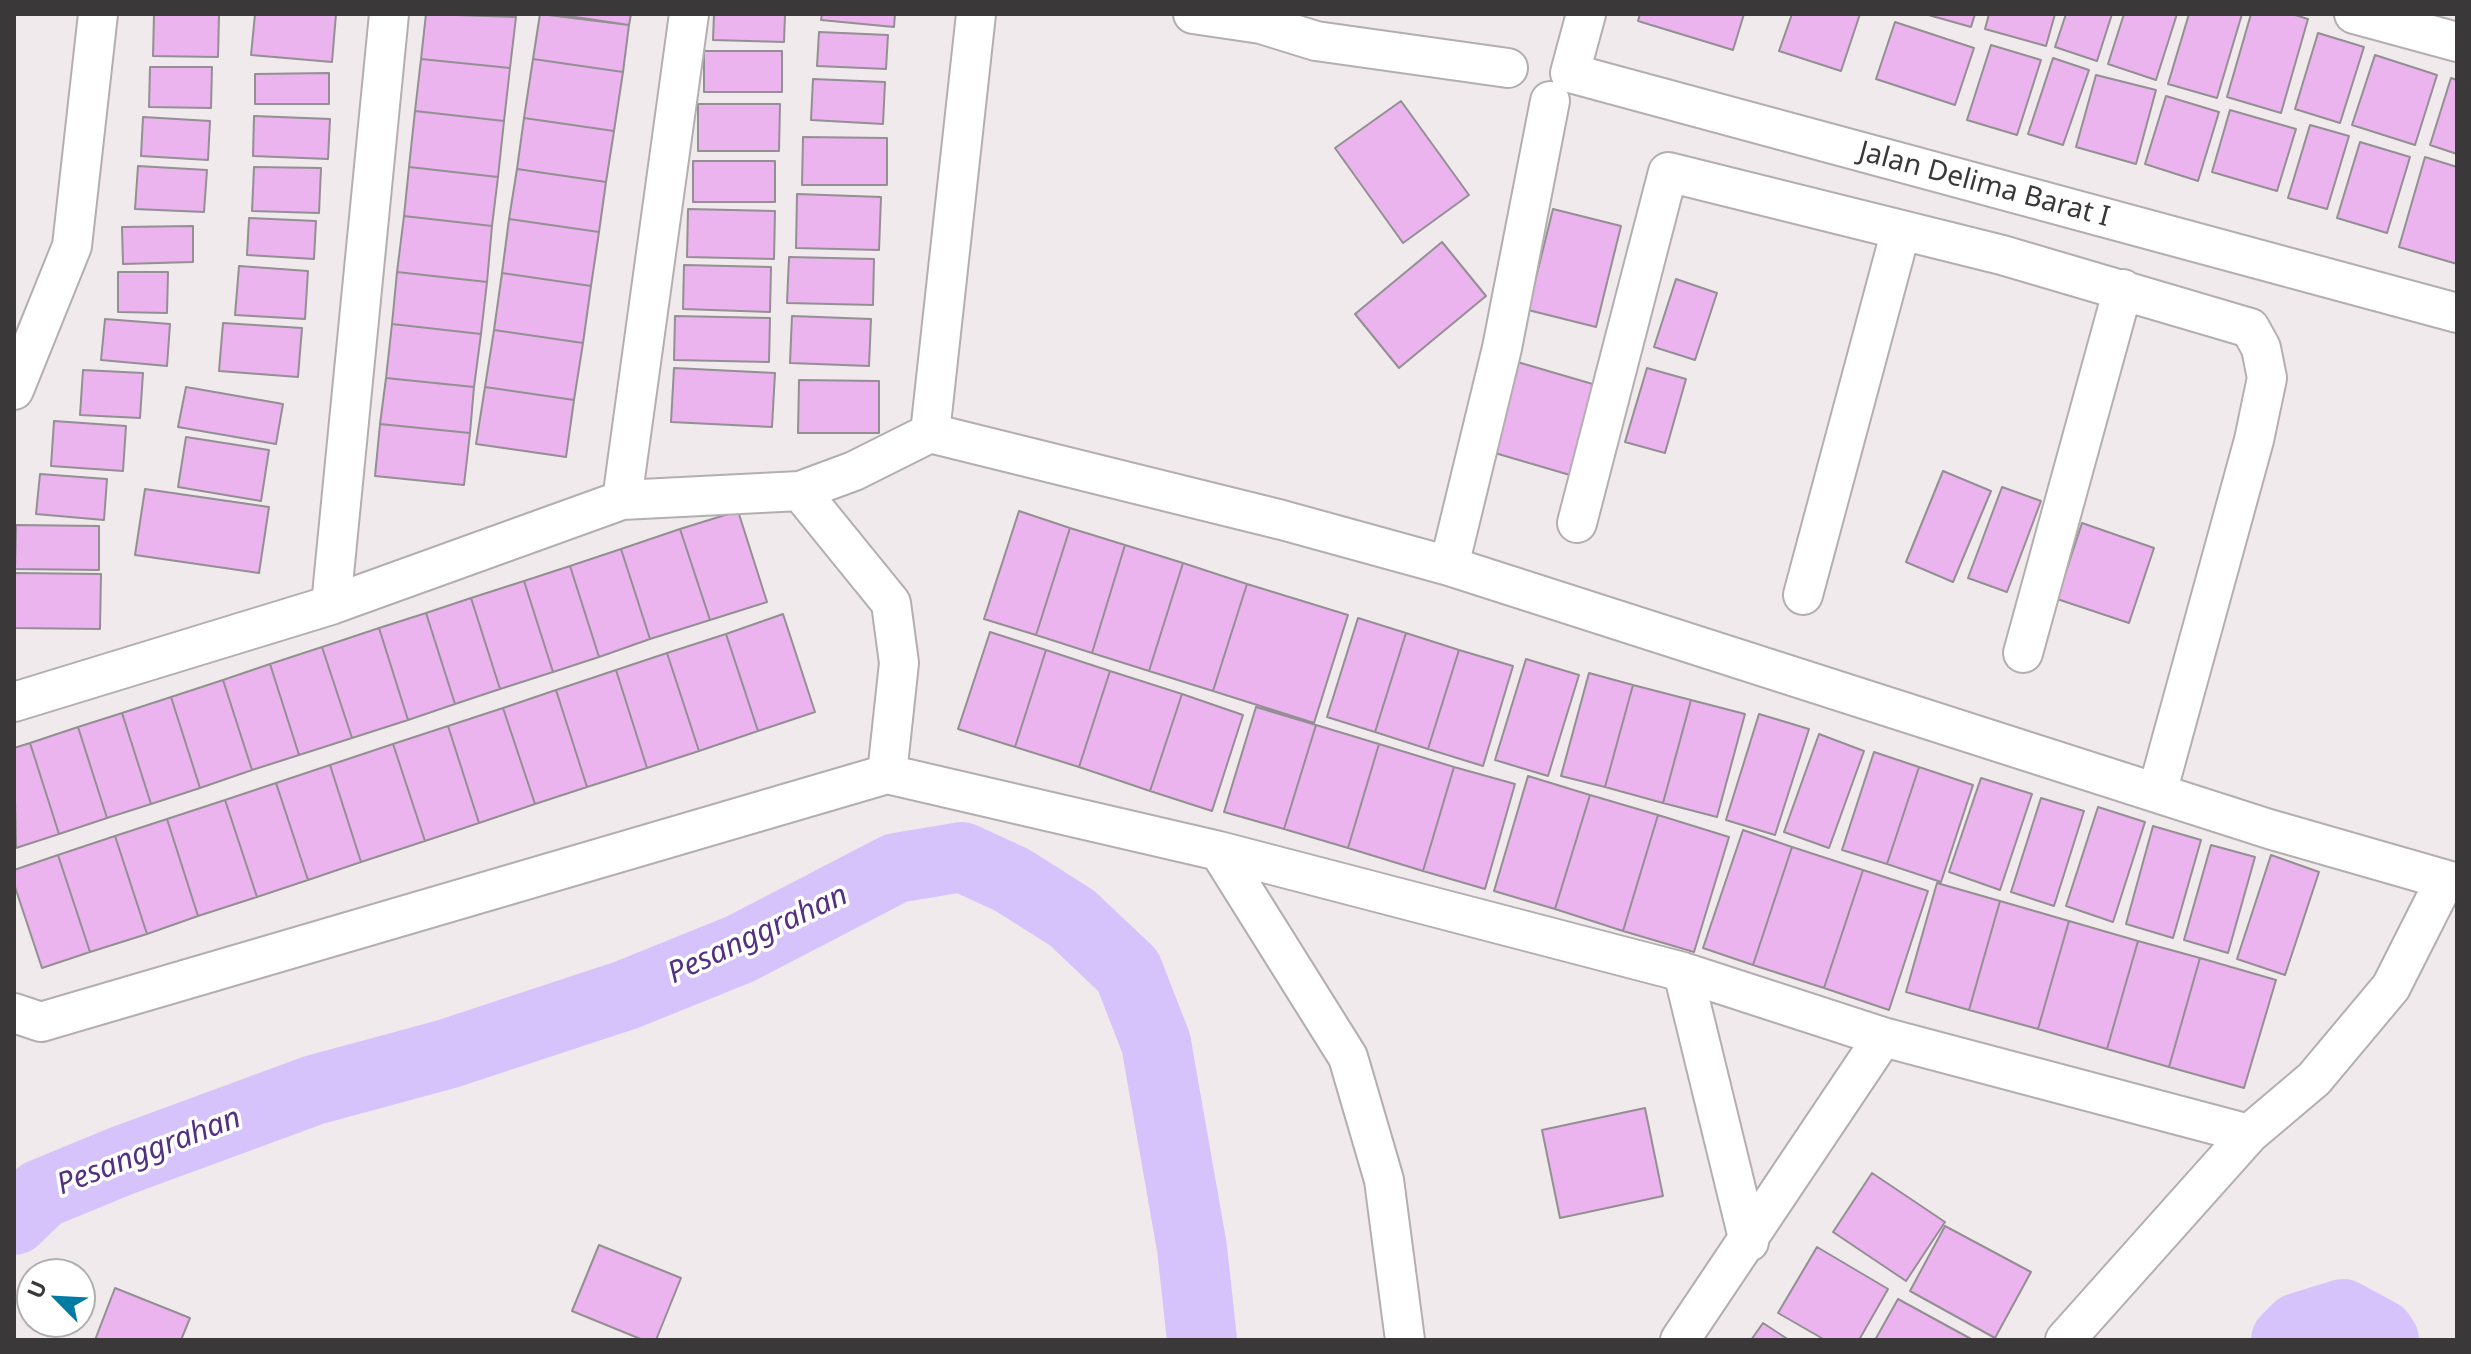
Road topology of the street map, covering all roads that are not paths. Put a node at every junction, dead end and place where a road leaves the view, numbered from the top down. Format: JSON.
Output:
{"nodes":[{"id":1,"x":98,"y":14,"type":"edge"},
{"id":2,"x":389,"y":14,"type":"edge"},
{"id":3,"x":689,"y":14,"type":"edge"},
{"id":4,"x":976,"y":14,"type":"edge"},
{"id":5,"x":1586,"y":14,"type":"edge"},
{"id":6,"x":2354,"y":14,"type":"edge"},
{"id":7,"x":1234,"y":17,"type":"edge"},
{"id":8,"x":2457,"y":42,"type":"edge"},
{"id":9,"x":1508,"y":68,"type":"dead end"},
{"id":10,"x":1550,"y":101,"type":"dead end"},
{"id":11,"x":1901,"y":230,"type":"junction"},
{"id":12,"x":2123,"y":289,"type":"junction"},
{"id":13,"x":2457,"y":313,"type":"edge"},
{"id":14,"x":14,"y":390,"type":"edge"},
{"id":15,"x":930,"y":433,"type":"junction"},
{"id":16,"x":800,"y":491,"type":"junction"},
{"id":17,"x":622,"y":500,"type":"junction"},
{"id":18,"x":1577,"y":523,"type":"dead end"},
{"id":19,"x":1449,"y":566,"type":"junction"},
{"id":20,"x":1803,"y":595,"type":"dead end"},
{"id":21,"x":331,"y":605,"type":"junction"},
{"id":22,"x":2023,"y":653,"type":"dead end"},
{"id":23,"x":14,"y":702,"type":"edge"},
{"id":24,"x":887,"y":774,"type":"junction"},
{"id":25,"x":2157,"y":793,"type":"junction"},
{"id":26,"x":1219,"y":851,"type":"junction"},
{"id":27,"x":2451,"y":881,"type":"edge"},
{"id":28,"x":1683,"y":972,"type":"junction"},
{"id":29,"x":14,"y":1013,"type":"edge"},
{"id":30,"x":1883,"y":1037,"type":"junction"},
{"id":31,"x":2249,"y":1134,"type":"junction"},
{"id":32,"x":1749,"y":1242,"type":"junction"},
{"id":33,"x":1405,"y":1340,"type":"edge"},
{"id":34,"x":1680,"y":1340,"type":"edge"},
{"id":35,"x":2065,"y":1340,"type":"edge"}],
"edges":[{"from":1,"to":14,"type":"street"},
{"from":2,"to":21,"type":"street"},
{"from":3,"to":17,"type":"street"},
{"from":4,"to":15,"type":"street"},
{"from":5,"to":13,"type":"street","name":"Jalan Delima Barat I"},
{"from":6,"to":8,"type":"street"},
{"from":7,"to":9,"type":"street"},
{"from":10,"to":19,"type":"street"},
{"from":11,"to":12,"type":"street"},
{"from":11,"to":18,"type":"street"},
{"from":11,"to":20,"type":"street"},
{"from":12,"to":22,"type":"street"},
{"from":12,"to":25,"type":"street"},
{"from":15,"to":16,"type":"street"},
{"from":15,"to":19,"type":"street"},
{"from":16,"to":17,"type":"street"},
{"from":16,"to":24,"type":"street"},
{"from":17,"to":21,"type":"street"},
{"from":19,"to":25,"type":"street"},
{"from":21,"to":23,"type":"street"},
{"from":24,"to":26,"type":"street"},
{"from":24,"to":29,"type":"street"},
{"from":25,"to":27,"type":"street"},
{"from":26,"to":28,"type":"street"},
{"from":26,"to":33,"type":"street"},
{"from":27,"to":31,"type":"street"},
{"from":28,"to":30,"type":"street"},
{"from":28,"to":32,"type":"street"},
{"from":30,"to":31,"type":"street"},
{"from":30,"to":32,"type":"street"},
{"from":31,"to":35,"type":"street"},
{"from":32,"to":34,"type":"street"}]}
